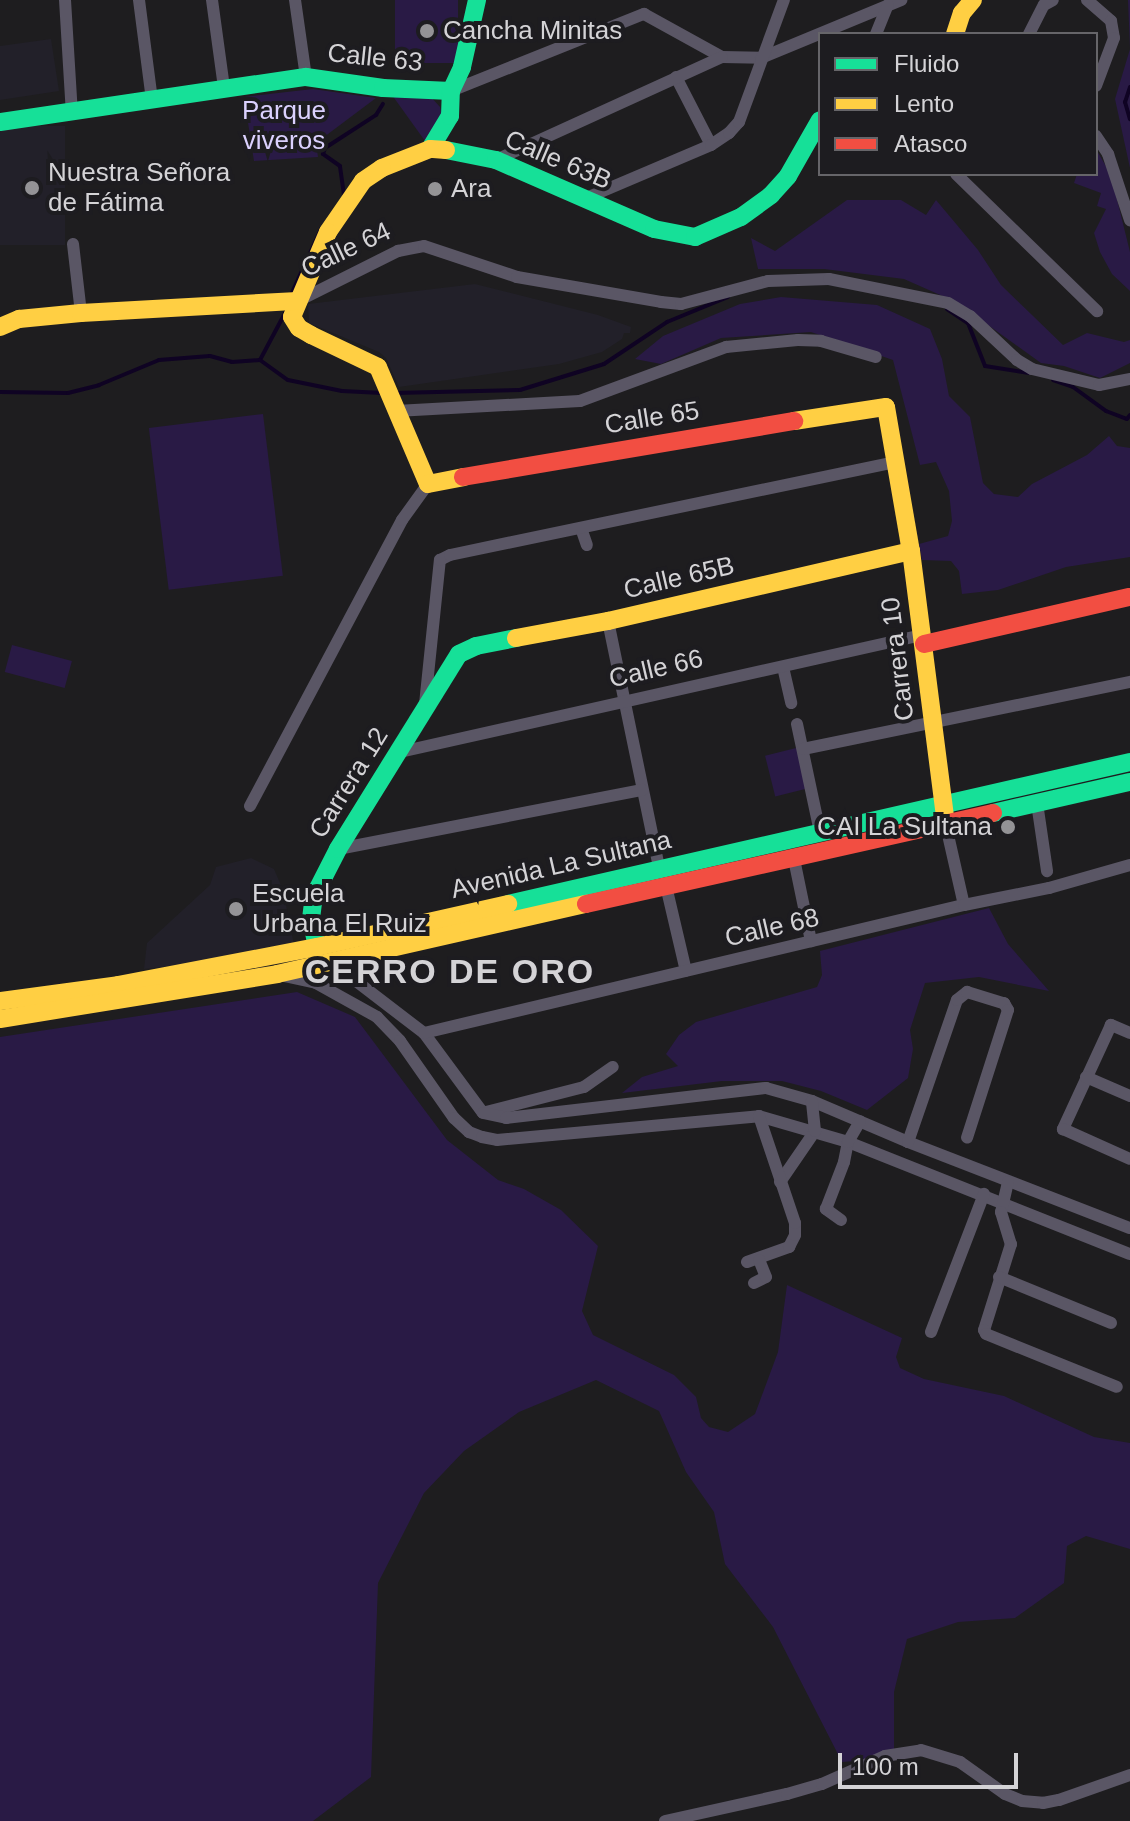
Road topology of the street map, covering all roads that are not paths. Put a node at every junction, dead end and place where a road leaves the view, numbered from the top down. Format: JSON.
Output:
{"nodes":[{"id":1,"x":65,"y":0,"type":"edge"},
{"id":2,"x":139,"y":0,"type":"edge"},
{"id":3,"x":212,"y":0,"type":"edge"},
{"id":4,"x":295,"y":0,"type":"edge"},
{"id":5,"x":477,"y":0,"type":"edge"},
{"id":6,"x":650,"y":0,"type":"edge"},
{"id":7,"x":784,"y":0,"type":"edge"},
{"id":8,"x":901,"y":0,"type":"edge"},
{"id":9,"x":973,"y":0,"type":"edge"},
{"id":10,"x":1053,"y":0,"type":"edge"},
{"id":11,"x":1088,"y":0,"type":"edge"},
{"id":12,"x":888,"y":5,"type":"junction"},
{"id":13,"x":644,"y":14,"type":"junction"},
{"id":14,"x":823,"y":32,"type":"edge"},
{"id":15,"x":877,"y":32,"type":"edge"},
{"id":16,"x":956,"y":32,"type":"edge"},
{"id":17,"x":1030,"y":32,"type":"edge"},
{"id":18,"x":818,"y":34,"type":"edge"},
{"id":19,"x":722,"y":57,"type":"junction"},
{"id":20,"x":761,"y":58,"type":"junction"},
{"id":21,"x":306,"y":77,"type":"junction"},
{"id":22,"x":676,"y":77,"type":"junction"},
{"id":23,"x":1098,"y":81,"type":"edge"},
{"id":24,"x":224,"y":88,"type":"junction"},
{"id":25,"x":451,"y":91,"type":"junction"},
{"id":26,"x":152,"y":100,"type":"junction"},
{"id":27,"x":72,"y":113,"type":"junction"},
{"id":28,"x":0,"y":122,"type":"edge"},
{"id":29,"x":818,"y":124,"type":"edge"},
{"id":30,"x":1098,"y":139,"type":"edge"},
{"id":31,"x":711,"y":145,"type":"junction"},
{"id":32,"x":430,"y":149,"type":"junction"},
{"id":33,"x":496,"y":160,"type":"junction"},
{"id":34,"x":958,"y":176,"type":"edge"},
{"id":35,"x":584,"y":199,"type":"junction"},
{"id":36,"x":1130,"y":220,"type":"edge"},
{"id":37,"x":73,"y":244,"type":"dead end"},
{"id":38,"x":298,"y":301,"type":"junction"},
{"id":39,"x":1097,"y":311,"type":"dead end"},
{"id":40,"x":81,"y":313,"type":"junction"},
{"id":41,"x":0,"y":320,"type":"edge"},
{"id":42,"x":0,"y":326,"type":"edge"},
{"id":43,"x":876,"y":357,"type":"dead end"},
{"id":44,"x":1130,"y":379,"type":"edge"},
{"id":45,"x":394,"y":406,"type":"junction"},
{"id":46,"x":886,"y":407,"type":"joint"},
{"id":47,"x":897,"y":462,"type":"junction"},
{"id":48,"x":428,"y":484,"type":"junction"},
{"id":49,"x":581,"y":528,"type":"junction"},
{"id":50,"x":587,"y":545,"type":"dead end"},
{"id":51,"x":911,"y":551,"type":"junction"},
{"id":52,"x":1130,"y":597,"type":"edge"},
{"id":53,"x":608,"y":621,"type":"junction"},
{"id":54,"x":923,"y":639,"type":"junction"},
{"id":55,"x":459,"y":654,"type":"joint"},
{"id":56,"x":783,"y":667,"type":"junction"},
{"id":57,"x":1130,"y":682,"type":"edge"},
{"id":58,"x":791,"y":703,"type":"dead end"},
{"id":59,"x":623,"y":704,"type":"junction"},
{"id":60,"x":424,"y":706,"type":"junction"},
{"id":61,"x":797,"y":724,"type":"dead end"},
{"id":62,"x":933,"y":724,"type":"junction"},
{"id":63,"x":803,"y":749,"type":"junction"},
{"id":64,"x":400,"y":752,"type":"junction"},
{"id":65,"x":1130,"y":762,"type":"edge"},
{"id":66,"x":1130,"y":782,"type":"edge"},
{"id":67,"x":642,"y":790,"type":"junction"},
{"id":68,"x":1037,"y":803,"type":"junction"},
{"id":69,"x":943,"y":804,"type":"junction"},
{"id":70,"x":250,"y":806,"type":"dead end"},
{"id":71,"x":946,"y":826,"type":"junction"},
{"id":72,"x":820,"y":832,"type":"junction"},
{"id":73,"x":338,"y":849,"type":"junction"},
{"id":74,"x":794,"y":859,"type":"junction"},
{"id":75,"x":1130,"y":865,"type":"edge"},
{"id":76,"x":659,"y":868,"type":"junction"},
{"id":77,"x":1047,"y":871,"type":"dead end"},
{"id":78,"x":666,"y":886,"type":"junction"},
{"id":79,"x":964,"y":905,"type":"junction"},
{"id":80,"x":811,"y":941,"type":"junction"},
{"id":81,"x":324,"y":954,"type":"junction"},
{"id":82,"x":238,"y":971,"type":"junction"},
{"id":83,"x":686,"y":971,"type":"junction"},
{"id":84,"x":277,"y":974,"type":"junction"},
{"id":85,"x":0,"y":1001,"type":"edge"},
{"id":86,"x":0,"y":1019,"type":"edge"},
{"id":87,"x":424,"y":1033,"type":"junction"},
{"id":88,"x":1130,"y":1033,"type":"edge"},
{"id":89,"x":613,"y":1067,"type":"dead end"},
{"id":90,"x":1086,"y":1077,"type":"junction"},
{"id":91,"x":1130,"y":1096,"type":"edge"},
{"id":92,"x":812,"y":1101,"type":"junction"},
{"id":93,"x":483,"y":1113,"type":"junction"},
{"id":94,"x":759,"y":1116,"type":"junction"},
{"id":95,"x":860,"y":1121,"type":"junction"},
{"id":96,"x":815,"y":1131,"type":"junction"},
{"id":97,"x":967,"y":1138,"type":"dead end"},
{"id":98,"x":848,"y":1142,"type":"junction"},
{"id":99,"x":908,"y":1142,"type":"junction"},
{"id":100,"x":1130,"y":1159,"type":"edge"},
{"id":101,"x":780,"y":1182,"type":"junction"},
{"id":102,"x":1008,"y":1182,"type":"junction"},
{"id":103,"x":984,"y":1194,"type":"junction"},
{"id":104,"x":1001,"y":1206,"type":"junction"},
{"id":105,"x":841,"y":1220,"type":"dead end"},
{"id":106,"x":1130,"y":1228,"type":"edge"},
{"id":107,"x":1130,"y":1253,"type":"edge"},
{"id":108,"x":999,"y":1277,"type":"junction"},
{"id":109,"x":754,"y":1283,"type":"dead end"},
{"id":110,"x":1111,"y":1323,"type":"dead end"},
{"id":111,"x":931,"y":1332,"type":"dead end"},
{"id":112,"x":1117,"y":1387,"type":"dead end"},
{"id":113,"x":1130,"y":1775,"type":"edge"},
{"id":114,"x":665,"y":1821,"type":"edge"}],
"edges":[{"from":1,"to":27,"type":"street"},
{"from":2,"to":26,"type":"street"},
{"from":3,"to":24,"type":"street"},
{"from":4,"to":21,"type":"street"},
{"from":5,"to":25,"type":"street"},
{"from":6,"to":13,"type":"street"},
{"from":7,"to":20,"type":"street"},
{"from":8,"to":12,"type":"street"},
{"from":9,"to":16,"type":"street"},
{"from":10,"to":17,"type":"street"},
{"from":11,"to":23,"type":"street"},
{"from":12,"to":14,"type":"street"},
{"from":12,"to":15,"type":"street"},
{"from":13,"to":19,"type":"street"},
{"from":13,"to":25,"type":"street","name":"Calle 63"},
{"from":18,"to":20,"type":"street"},
{"from":19,"to":20,"type":"street"},
{"from":19,"to":22,"type":"street"},
{"from":20,"to":31,"type":"street"},
{"from":21,"to":24,"type":"street","name":"Calle 63"},
{"from":21,"to":25,"type":"street","name":"Calle 63"},
{"from":22,"to":31,"type":"street"},
{"from":22,"to":33,"type":"street"},
{"from":24,"to":26,"type":"street","name":"Calle 63"},
{"from":25,"to":32,"type":"street"},
{"from":26,"to":27,"type":"street","name":"Calle 63"},
{"from":27,"to":28,"type":"street","name":"Calle 63"},
{"from":29,"to":35,"type":"street","name":"Calle 63B"},
{"from":30,"to":36,"type":"street"},
{"from":31,"to":35,"type":"street"},
{"from":32,"to":33,"type":"street","name":"Calle 63B"},
{"from":32,"to":38,"type":"street","name":"Calle 63B"},
{"from":33,"to":35,"type":"street","name":"Calle 63B"},
{"from":34,"to":39,"type":"street"},
{"from":37,"to":40,"type":"street"},
{"from":38,"to":40,"type":"street","name":"Calle 64"},
{"from":38,"to":44,"type":"street","name":"Calle 64"},
{"from":38,"to":45,"type":"street"},
{"from":40,"to":42,"type":"street","name":"Calle 64"},
{"from":41,"to":42,"type":"street"},
{"from":43,"to":45,"type":"street"},
{"from":45,"to":48,"type":"street"},
{"from":46,"to":47,"type":"street","name":"Carrera 10"},
{"from":46,"to":48,"type":"street","name":"Calle 65"},
{"from":47,"to":49,"type":"street"},
{"from":47,"to":51,"type":"street","name":"Carrera 10"},
{"from":48,"to":70,"type":"street"},
{"from":49,"to":50,"type":"street"},
{"from":49,"to":60,"type":"street"},
{"from":51,"to":53,"type":"street","name":"Calle 65B"},
{"from":51,"to":54,"type":"street","name":"Carrera 10"},
{"from":52,"to":54,"type":"street","name":"Calle 66"},
{"from":53,"to":55,"type":"street","name":"Calle 65B"},
{"from":53,"to":59,"type":"street"},
{"from":54,"to":56,"type":"street","name":"Calle 66"},
{"from":54,"to":62,"type":"street","name":"Carrera 10"},
{"from":55,"to":60,"type":"street","name":"Carrera 12"},
{"from":56,"to":58,"type":"street"},
{"from":56,"to":59,"type":"street","name":"Calle 66"},
{"from":57,"to":62,"type":"street"},
{"from":59,"to":64,"type":"street","name":"Calle 66"},
{"from":59,"to":67,"type":"street"},
{"from":60,"to":64,"type":"street","name":"Carrera 12"},
{"from":61,"to":63,"type":"street"},
{"from":62,"to":63,"type":"street"},
{"from":62,"to":69,"type":"street","name":"Carrera 10"},
{"from":63,"to":72,"type":"street"},
{"from":64,"to":73,"type":"street","name":"Carrera 12"},
{"from":65,"to":69,"type":"street","name":"Avenida La Sultana"},
{"from":66,"to":68,"type":"street","name":"Avenida La Sultana"},
{"from":67,"to":73,"type":"street"},
{"from":67,"to":76,"type":"street"},
{"from":68,"to":71,"type":"street","name":"Avenida La Sultana"},
{"from":68,"to":77,"type":"street"},
{"from":69,"to":71,"type":"street","name":"Carrera 10"},
{"from":69,"to":72,"type":"street","name":"Avenida La Sultana"},
{"from":71,"to":74,"type":"street","name":"Avenida La Sultana"},
{"from":71,"to":79,"type":"street","name":"Carrera 10"},
{"from":72,"to":76,"type":"street","name":"Avenida La Sultana"},
{"from":73,"to":81,"type":"street","name":"Carrera 12"},
{"from":74,"to":78,"type":"street","name":"Avenida La Sultana"},
{"from":74,"to":80,"type":"street"},
{"from":75,"to":79,"type":"street","name":"Calle 68"},
{"from":76,"to":81,"type":"street","name":"Avenida La Sultana"},
{"from":78,"to":81,"type":"street","name":"Avenida La Sultana"},
{"from":78,"to":83,"type":"street"},
{"from":79,"to":80,"type":"street","name":"Calle 68"},
{"from":80,"to":83,"type":"street","name":"Calle 68"},
{"from":81,"to":82,"type":"street","name":"Avenida La Sultana"},
{"from":81,"to":84,"type":"street","name":"Avenida La Sultana"},
{"from":81,"to":87,"type":"street"},
{"from":82,"to":84,"type":"street","name":"Avenida La Sultana"},
{"from":82,"to":85,"type":"street","name":"Avenida La Sultana"},
{"from":82,"to":86,"type":"street","name":"Avenida La Sultana"},
{"from":83,"to":87,"type":"street","name":"Calle 68"},
{"from":84,"to":94,"type":"street"},
{"from":87,"to":93,"type":"street"},
{"from":88,"to":90,"type":"street"},
{"from":89,"to":93,"type":"street"},
{"from":90,"to":91,"type":"street"},
{"from":90,"to":100,"type":"street"},
{"from":92,"to":93,"type":"street"},
{"from":92,"to":95,"type":"street"},
{"from":92,"to":96,"type":"street"},
{"from":94,"to":96,"type":"street"},
{"from":94,"to":101,"type":"street"},
{"from":95,"to":98,"type":"street"},
{"from":95,"to":99,"type":"street"},
{"from":96,"to":98,"type":"street"},
{"from":96,"to":101,"type":"street"},
{"from":97,"to":99,"type":"street"},
{"from":98,"to":103,"type":"street"},
{"from":98,"to":105,"type":"street"},
{"from":99,"to":102,"type":"street"},
{"from":101,"to":109,"type":"street"},
{"from":102,"to":104,"type":"street"},
{"from":102,"to":106,"type":"street"},
{"from":103,"to":104,"type":"street"},
{"from":103,"to":111,"type":"street"},
{"from":104,"to":107,"type":"street"},
{"from":104,"to":108,"type":"street"},
{"from":108,"to":110,"type":"street"},
{"from":108,"to":112,"type":"street"},
{"from":113,"to":114,"type":"street"}]}
